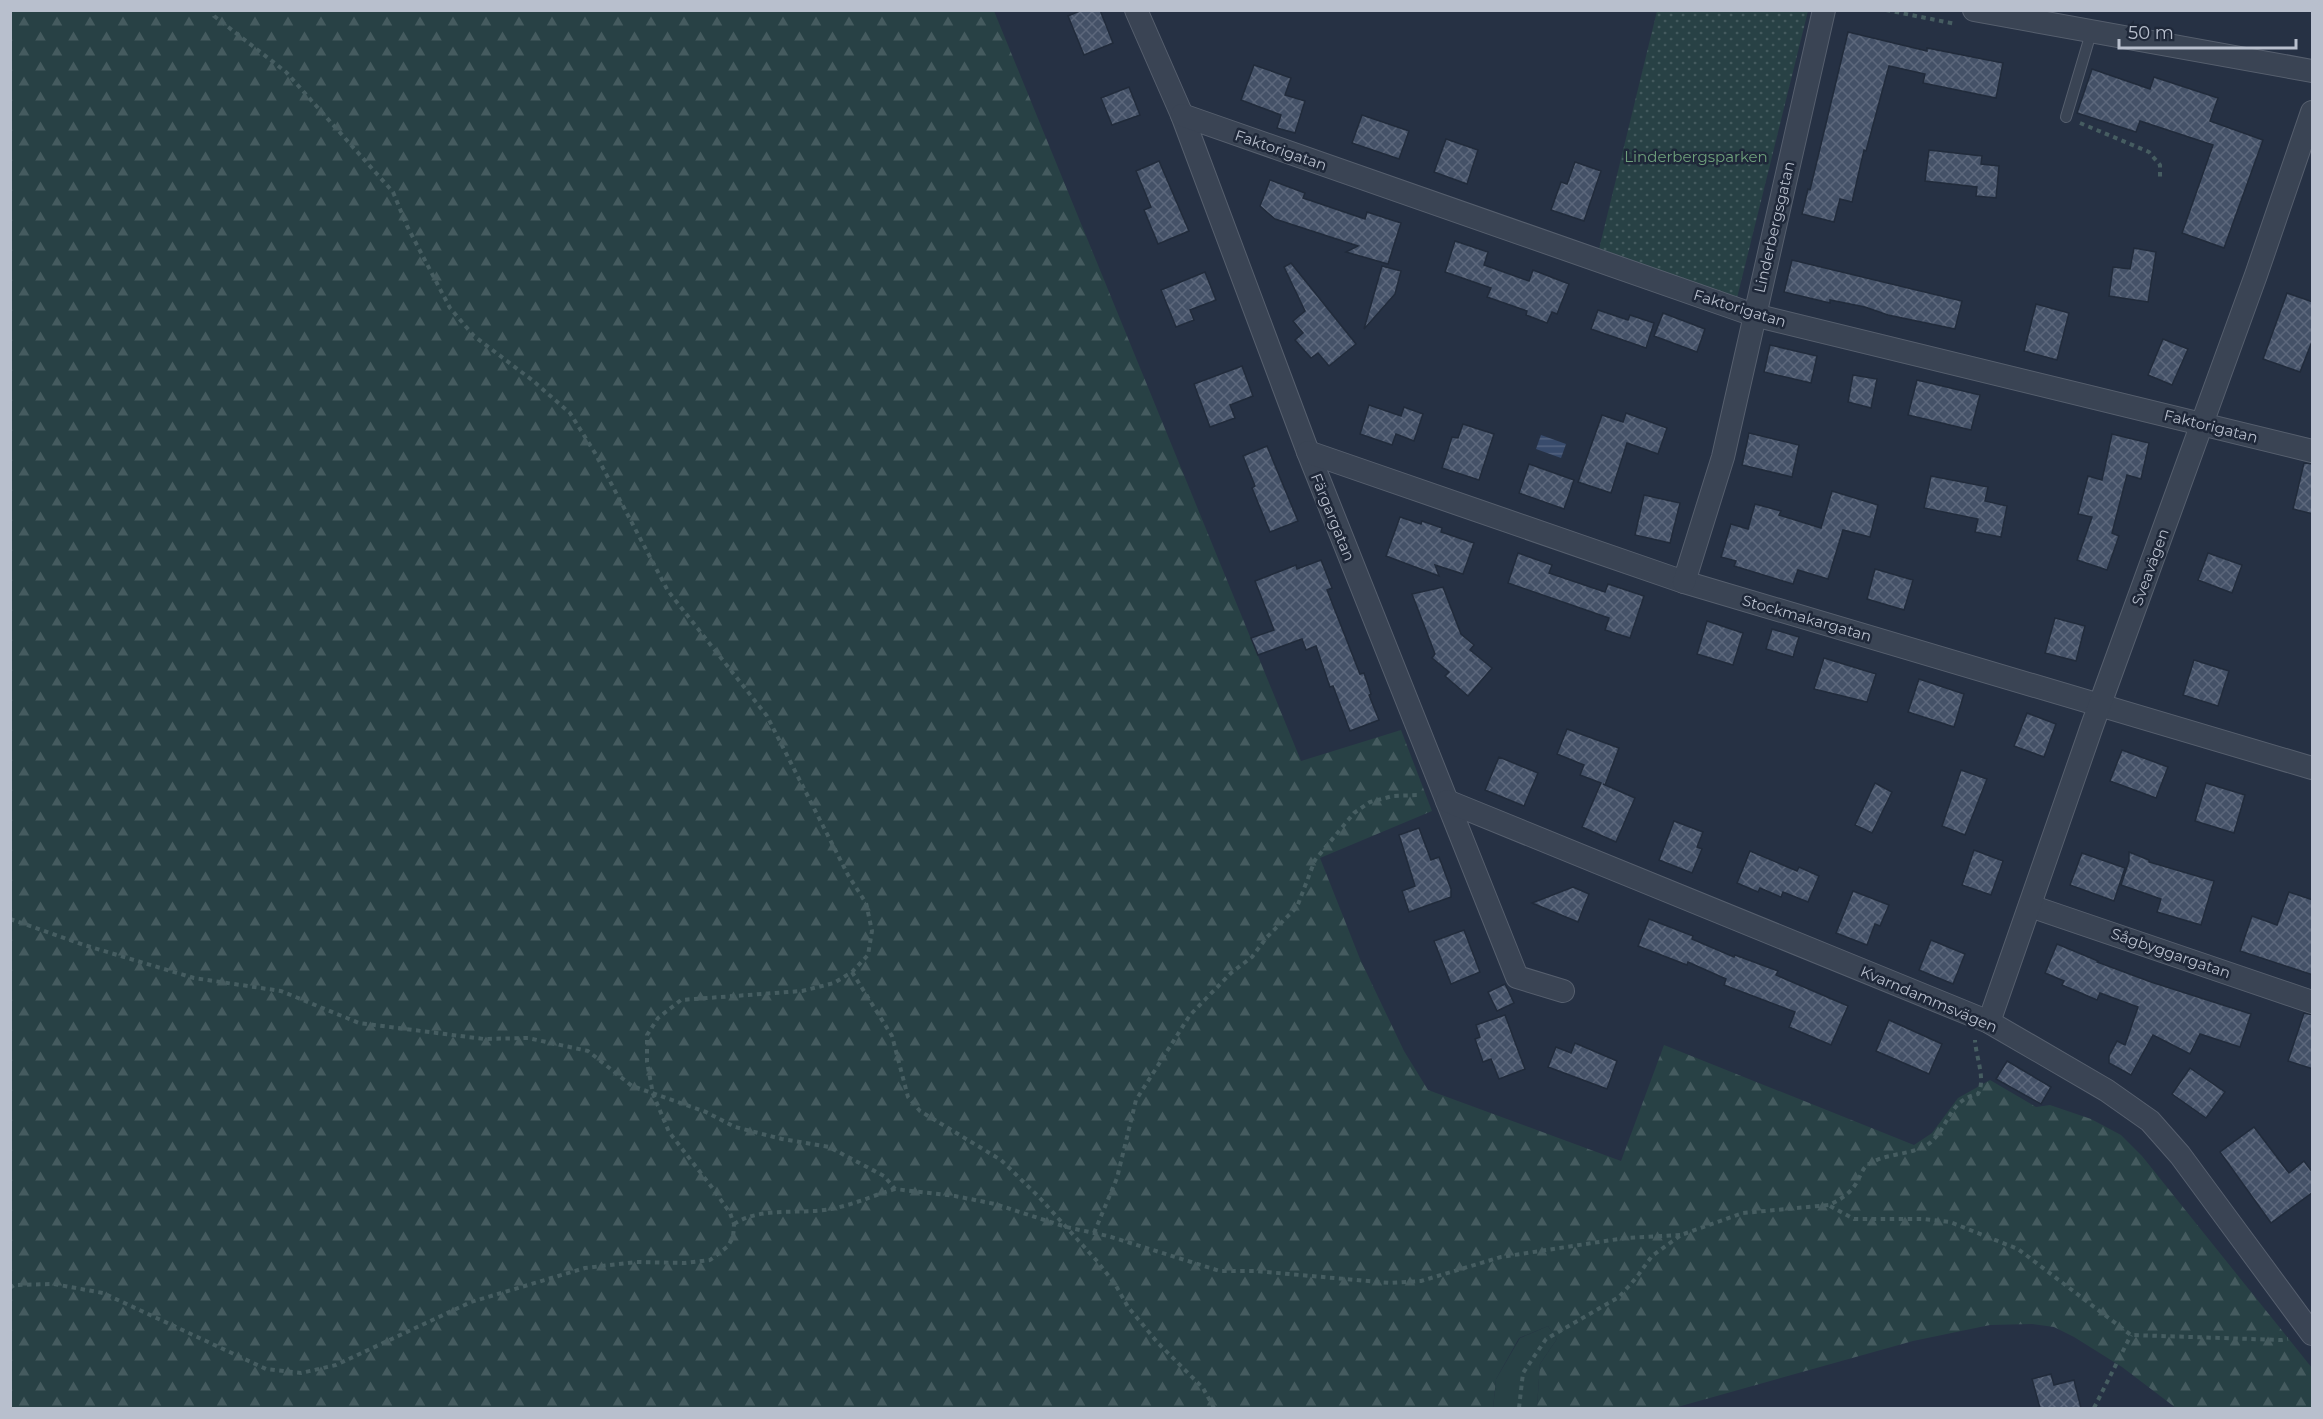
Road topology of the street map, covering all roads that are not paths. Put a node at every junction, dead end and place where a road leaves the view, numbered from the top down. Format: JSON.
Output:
{"nodes":[{"id":1,"x":1136,"y":10,"type":"edge"},
{"id":2,"x":1824,"y":10,"type":"edge"},
{"id":3,"x":1974,"y":10,"type":"edge"},
{"id":4,"x":2091,"y":33,"type":"junction"},
{"id":5,"x":2313,"y":71,"type":"edge"},
{"id":6,"x":2313,"y":112,"type":"edge"},
{"id":7,"x":1182,"y":115,"type":"junction"},
{"id":8,"x":2066,"y":117,"type":"road end"},
{"id":9,"x":1754,"y":315,"type":"junction"},
{"id":10,"x":2201,"y":423,"type":"junction"},
{"id":11,"x":2313,"y":451,"type":"edge"},
{"id":12,"x":1308,"y":452,"type":"junction"},
{"id":13,"x":1684,"y":582,"type":"junction"},
{"id":14,"x":2100,"y":704,"type":"junction"},
{"id":15,"x":2313,"y":768,"type":"edge"},
{"id":16,"x":1447,"y":801,"type":"junction"},
{"id":17,"x":2030,"y":906,"type":"junction"},
{"id":18,"x":1563,"y":991,"type":"dead end"},
{"id":19,"x":2313,"y":1002,"type":"edge"},
{"id":20,"x":1982,"y":1027,"type":"junction"},
{"id":21,"x":2312,"y":1333,"type":"edge"}],
"edges":[{"from":1,"to":7,"type":"street","name":"Färgargatan"},
{"from":2,"to":9,"type":"street","name":"Linderbergsgatan"},
{"from":3,"to":4,"type":"street"},
{"from":4,"to":5,"type":"street"},
{"from":4,"to":8,"type":"lane"},
{"from":6,"to":10,"type":"street","name":"Sveavägen"},
{"from":7,"to":9,"type":"street","name":"Faktorigatan"},
{"from":7,"to":12,"type":"street","name":"Färgargatan"},
{"from":9,"to":10,"type":"street","name":"Faktorigatan"},
{"from":9,"to":13,"type":"street","name":"Linderbergsgatan"},
{"from":10,"to":11,"type":"street","name":"Faktorigatan"},
{"from":10,"to":14,"type":"street","name":"Sveavägen"},
{"from":12,"to":13,"type":"street","name":"Stockmakargatan"},
{"from":12,"to":16,"type":"street","name":"Färgargatan"},
{"from":13,"to":14,"type":"street","name":"Stockmakargatan"},
{"from":14,"to":15,"type":"street","name":"Stockmakargatan"},
{"from":14,"to":17,"type":"street","name":"Sveavägen"},
{"from":16,"to":18,"type":"street","name":"Färgargatan"},
{"from":16,"to":20,"type":"street","name":"Kvarndammsvägen"},
{"from":17,"to":19,"type":"street","name":"Sågbyggargatan"},
{"from":17,"to":20,"type":"street","name":"Sveavägen"},
{"from":20,"to":21,"type":"street","name":"Kvarndammsvägen"}]}
